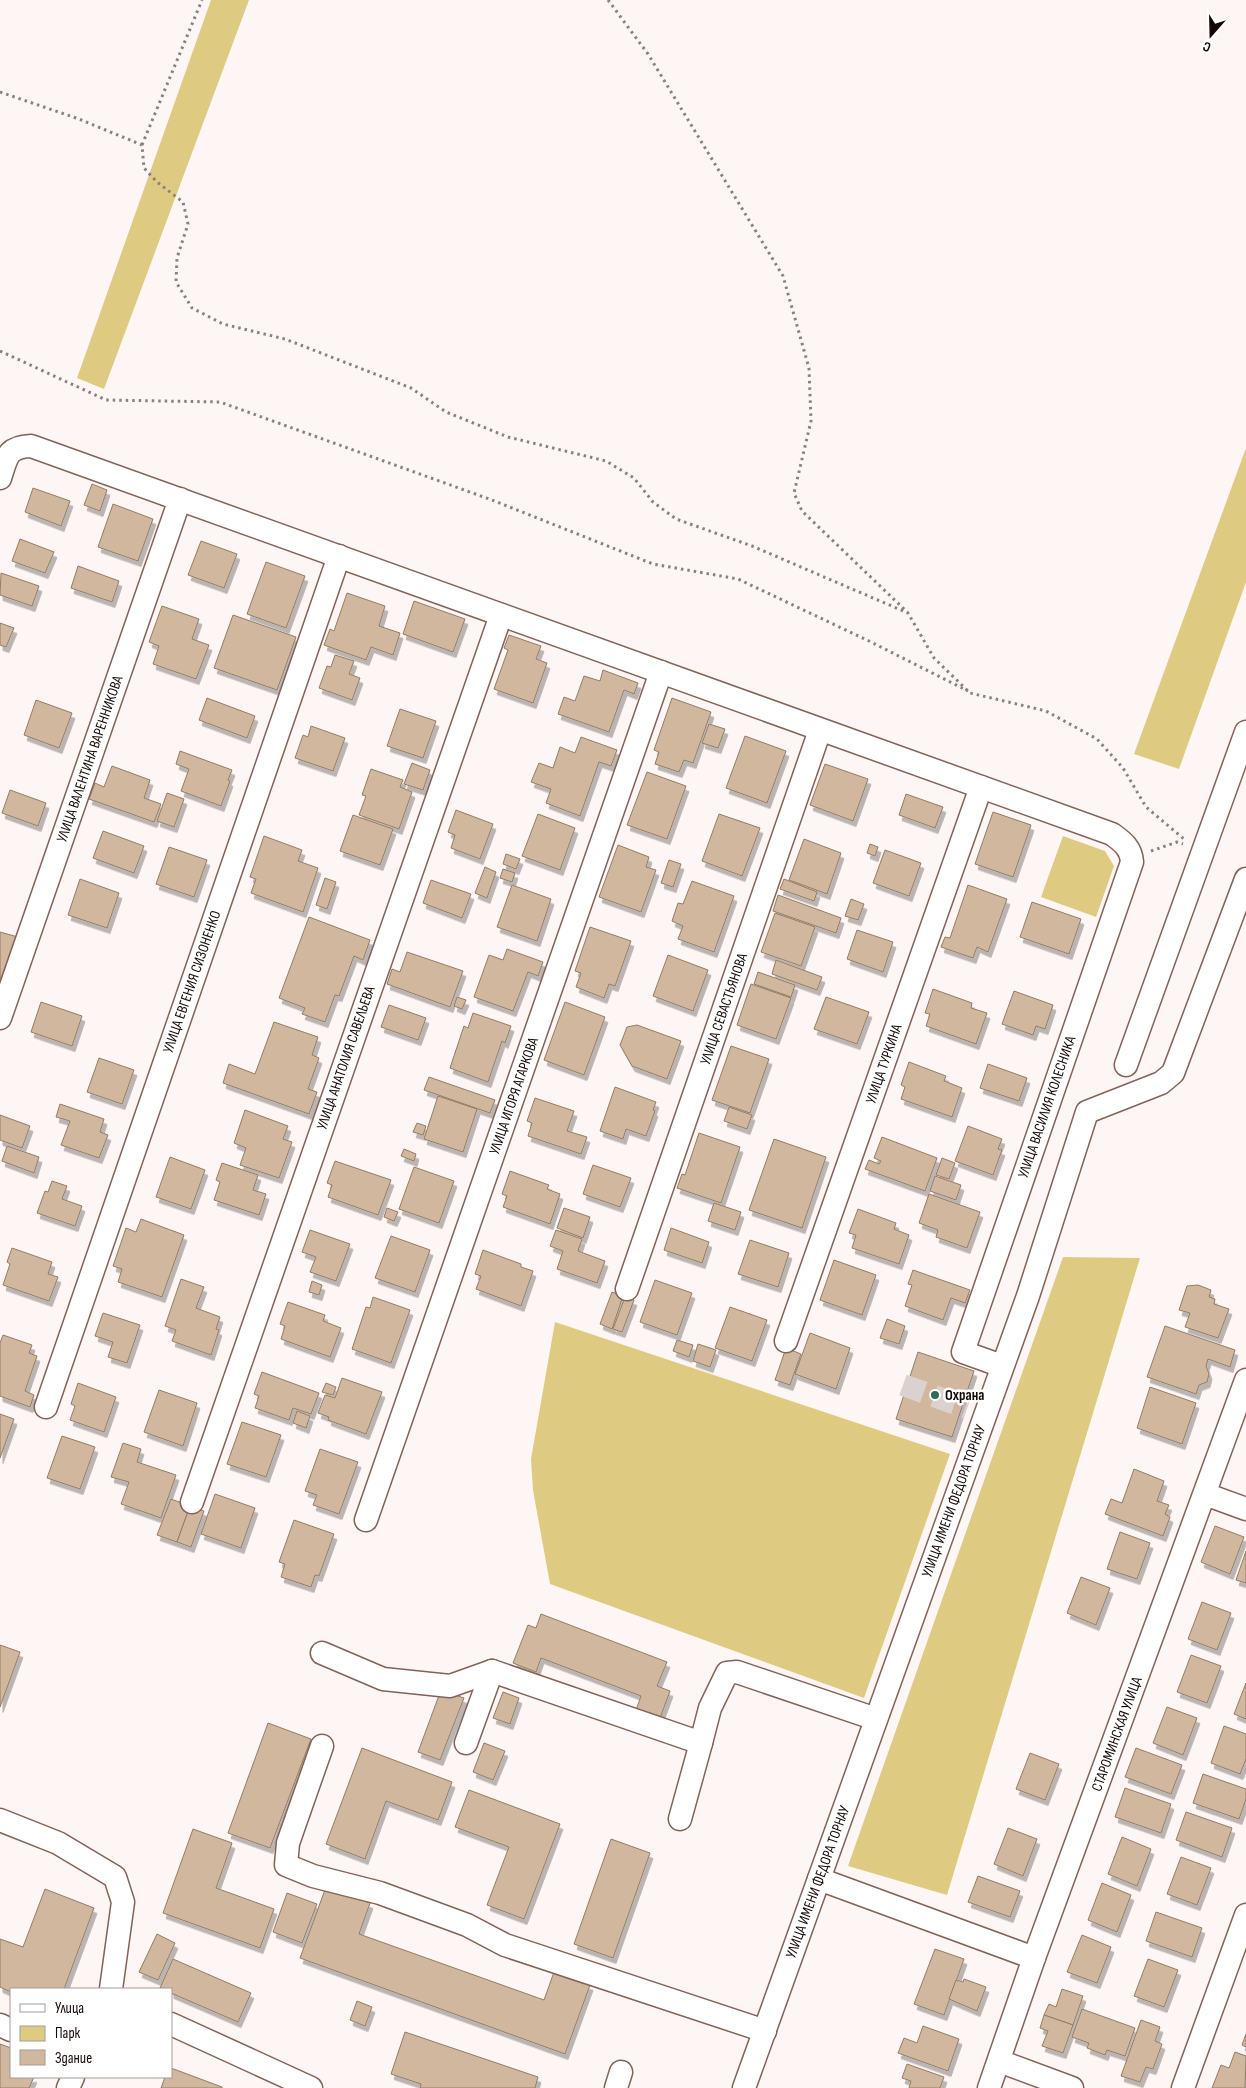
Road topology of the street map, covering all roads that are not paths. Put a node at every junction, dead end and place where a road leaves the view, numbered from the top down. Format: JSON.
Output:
{"nodes":[{"id":1,"x":0,"y":478,"type":"edge"},
{"id":2,"x":180,"y":499,"type":"junction"},
{"id":3,"x":339,"y":556,"type":"junction"},
{"id":4,"x":500,"y":615,"type":"junction"},
{"id":5,"x":661,"y":672,"type":"junction"},
{"id":6,"x":820,"y":730,"type":"junction"},
{"id":7,"x":1246,"y":732,"type":"edge"},
{"id":8,"x":1239,"y":771,"type":"edge"},
{"id":9,"x":981,"y":787,"type":"junction"},
{"id":10,"x":1246,"y":879,"type":"edge"},
{"id":11,"x":0,"y":1018,"type":"edge"},
{"id":12,"x":1126,"y":1065,"type":"dead end"},
{"id":13,"x":627,"y":1289,"type":"dead end"},
{"id":14,"x":786,"y":1341,"type":"dead end"},
{"id":15,"x":1002,"y":1366,"type":"junction"},
{"id":16,"x":1246,"y":1380,"type":"edge"},
{"id":17,"x":46,"y":1407,"type":"dead end"},
{"id":18,"x":1205,"y":1494,"type":"junction"},
{"id":19,"x":192,"y":1502,"type":"dead end"},
{"id":20,"x":1246,"y":1509,"type":"edge"},
{"id":21,"x":366,"y":1520,"type":"dead end"},
{"id":22,"x":322,"y":1652,"type":"dead end"},
{"id":23,"x":492,"y":1671,"type":"junction"},
{"id":24,"x":876,"y":1719,"type":"junction"},
{"id":25,"x":466,"y":1743,"type":"dead end"},
{"id":26,"x":701,"y":1743,"type":"junction"},
{"id":27,"x":322,"y":1746,"type":"dead end"},
{"id":28,"x":680,"y":1819,"type":"dead end"},
{"id":29,"x":0,"y":1820,"type":"edge"},
{"id":30,"x":819,"y":1879,"type":"junction"},
{"id":31,"x":1246,"y":1915,"type":"edge"},
{"id":32,"x":1034,"y":1958,"type":"junction"},
{"id":33,"x":111,"y":1988,"type":"edge"},
{"id":34,"x":172,"y":2024,"type":"edge"},
{"id":35,"x":765,"y":2031,"type":"junction"},
{"id":36,"x":999,"y":2062,"type":"junction"},
{"id":37,"x":311,"y":2088,"type":"edge"},
{"id":38,"x":744,"y":2088,"type":"edge"},
{"id":39,"x":989,"y":2088,"type":"edge"},
{"id":40,"x":1072,"y":2088,"type":"edge"},
{"id":41,"x":1183,"y":2088,"type":"edge"}],
"edges":[{"from":1,"to":2,"type":"street"},
{"from":2,"to":3,"type":"street"},
{"from":2,"to":11,"type":"street","name":"УЛИЦА ВАЛЕНТИНА ВАРЕННИКОВА"},
{"from":3,"to":4,"type":"street"},
{"from":3,"to":17,"type":"street","name":"УЛИЦА ЕВГЕНИЯ СИЗОНЕНКО"},
{"from":4,"to":5,"type":"street"},
{"from":4,"to":19,"type":"street","name":"УЛИЦА АНАТОЛИЯ САВЕЛЬЕВА"},
{"from":5,"to":6,"type":"street"},
{"from":5,"to":21,"type":"street","name":"УЛИЦА ИГОРЯ АГАРКОВА"},
{"from":6,"to":9,"type":"street"},
{"from":6,"to":13,"type":"street","name":"УЛИЦА СЕВАСТЬЯНОВА"},
{"from":7,"to":8,"type":"street"},
{"from":8,"to":12,"type":"street"},
{"from":9,"to":14,"type":"street","name":"УЛИЦА ТУРКИНА"},
{"from":9,"to":15,"type":"street","name":"УЛИЦА ВАСИЛИЯ КОЛЕСНИКА"},
{"from":10,"to":15,"type":"street","name":"УЛИЦА ИМЕНИ ФЕДОРА ТОРНАУ"},
{"from":15,"to":24,"type":"street","name":"УЛИЦА ИМЕНИ ФЕДОРА ТОРНАУ"},
{"from":16,"to":18,"type":"street","name":"СТАРОМИНСКАЯ УЛИЦА"},
{"from":18,"to":20,"type":"street"},
{"from":18,"to":32,"type":"street","name":"СТАРОМИНСКАЯ УЛИЦА"},
{"from":22,"to":23,"type":"street"},
{"from":23,"to":25,"type":"street"},
{"from":23,"to":26,"type":"street"},
{"from":24,"to":26,"type":"street"},
{"from":24,"to":30,"type":"street","name":"УЛИЦА ИМЕНИ ФЕДОРА ТОРНАУ"},
{"from":26,"to":28,"type":"street"},
{"from":27,"to":35,"type":"street"},
{"from":29,"to":33,"type":"street"},
{"from":30,"to":32,"type":"street"},
{"from":30,"to":35,"type":"street","name":"УЛИЦА ИМЕНИ ФЕДОРА ТОРНАУ"},
{"from":31,"to":41,"type":"street"},
{"from":32,"to":36,"type":"street","name":"СТАРОМИНСКАЯ УЛИЦА"},
{"from":34,"to":37,"type":"street"},
{"from":35,"to":38,"type":"street","name":"УЛИЦА ИМЕНИ ФЕДОРА ТОРНАУ"},
{"from":36,"to":39,"type":"street","name":"СТАРОМИНСКАЯ УЛИЦА"},
{"from":36,"to":40,"type":"street"}]}
